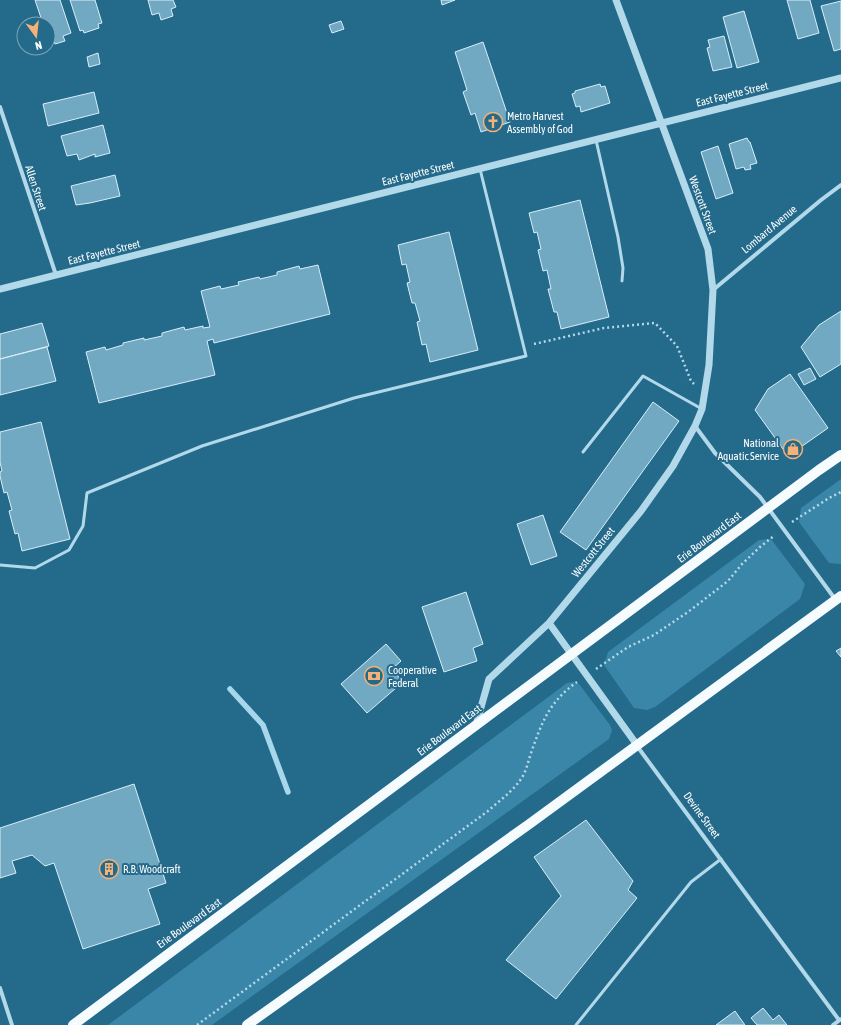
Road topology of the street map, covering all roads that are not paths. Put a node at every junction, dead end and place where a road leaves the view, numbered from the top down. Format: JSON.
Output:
{"nodes":[{"id":1,"x":616,"y":0,"type":"edge"},
{"id":2,"x":841,"y":78,"type":"edge"},
{"id":3,"x":0,"y":107,"type":"edge"},
{"id":4,"x":662,"y":123,"type":"junction"},
{"id":5,"x":596,"y":140,"type":"junction"},
{"id":6,"x":480,"y":169,"type":"junction"},
{"id":7,"x":841,"y":186,"type":"edge"},
{"id":8,"x":56,"y":275,"type":"junction"},
{"id":9,"x":622,"y":281,"type":"dead end"},
{"id":10,"x":0,"y":289,"type":"edge"},
{"id":11,"x":713,"y":290,"type":"junction"},
{"id":12,"x":702,"y":409,"type":"junction"},
{"id":13,"x":695,"y":426,"type":"junction"},
{"id":14,"x":583,"y":452,"type":"dead end"},
{"id":15,"x":841,"y":456,"type":"edge"},
{"id":16,"x":769,"y":508,"type":"junction"},
{"id":17,"x":0,"y":565,"type":"edge"},
{"id":18,"x":839,"y":598,"type":"edge"},
{"id":19,"x":549,"y":623,"type":"junction"},
{"id":20,"x":572,"y":655,"type":"junction"},
{"id":21,"x":476,"y":725,"type":"junction"},
{"id":22,"x":637,"y":745,"type":"junction"},
{"id":23,"x":721,"y":859,"type":"junction"},
{"id":24,"x":0,"y":988,"type":"edge"},
{"id":25,"x":840,"y":1019,"type":"edge"},
{"id":26,"x":12,"y":1025,"type":"edge"},
{"id":27,"x":73,"y":1025,"type":"edge"},
{"id":28,"x":247,"y":1025,"type":"edge"},
{"id":29,"x":576,"y":1025,"type":"edge"},
{"id":30,"x":832,"y":1025,"type":"edge"}],
"edges":[{"from":1,"to":4,"type":"street","name":"Westcott Street"},
{"from":2,"to":4,"type":"street","name":"East Fayette Street"},
{"from":3,"to":8,"type":"street","name":"Allen Street"},
{"from":4,"to":5,"type":"street","name":"East Fayette Street"},
{"from":4,"to":11,"type":"street","name":"Westcott Street"},
{"from":5,"to":6,"type":"street","name":"East Fayette Street"},
{"from":5,"to":9,"type":"lane"},
{"from":6,"to":8,"type":"street","name":"East Fayette Street"},
{"from":6,"to":17,"type":"lane"},
{"from":7,"to":11,"type":"street","name":"Lombard Avenue"},
{"from":8,"to":10,"type":"street","name":"East Fayette Street"},
{"from":11,"to":12,"type":"street","name":"Westcott Street"},
{"from":12,"to":13,"type":"street","name":"Westcott Street"},
{"from":12,"to":14,"type":"lane"},
{"from":13,"to":16,"type":"street"},
{"from":13,"to":19,"type":"street","name":"Westcott Street"},
{"from":15,"to":16,"type":"main road","name":"Erie Boulevard East"},
{"from":16,"to":18,"type":"street"},
{"from":16,"to":20,"type":"main road","name":"Erie Boulevard East"},
{"from":18,"to":22,"type":"main road"},
{"from":19,"to":20,"type":"street","name":"Devine Street"},
{"from":19,"to":21,"type":"street","name":"Westcott Street"},
{"from":20,"to":21,"type":"main road","name":"Erie Boulevard East"},
{"from":20,"to":22,"type":"street","name":"Devine Street"},
{"from":21,"to":27,"type":"main road","name":"Erie Boulevard East"},
{"from":22,"to":23,"type":"street","name":"Devine Street"},
{"from":22,"to":28,"type":"main road"},
{"from":23,"to":25,"type":"street","name":"Devine Street"},
{"from":23,"to":29,"type":"lane"},
{"from":24,"to":26,"type":"street"},
{"from":25,"to":30,"type":"street"}]}
